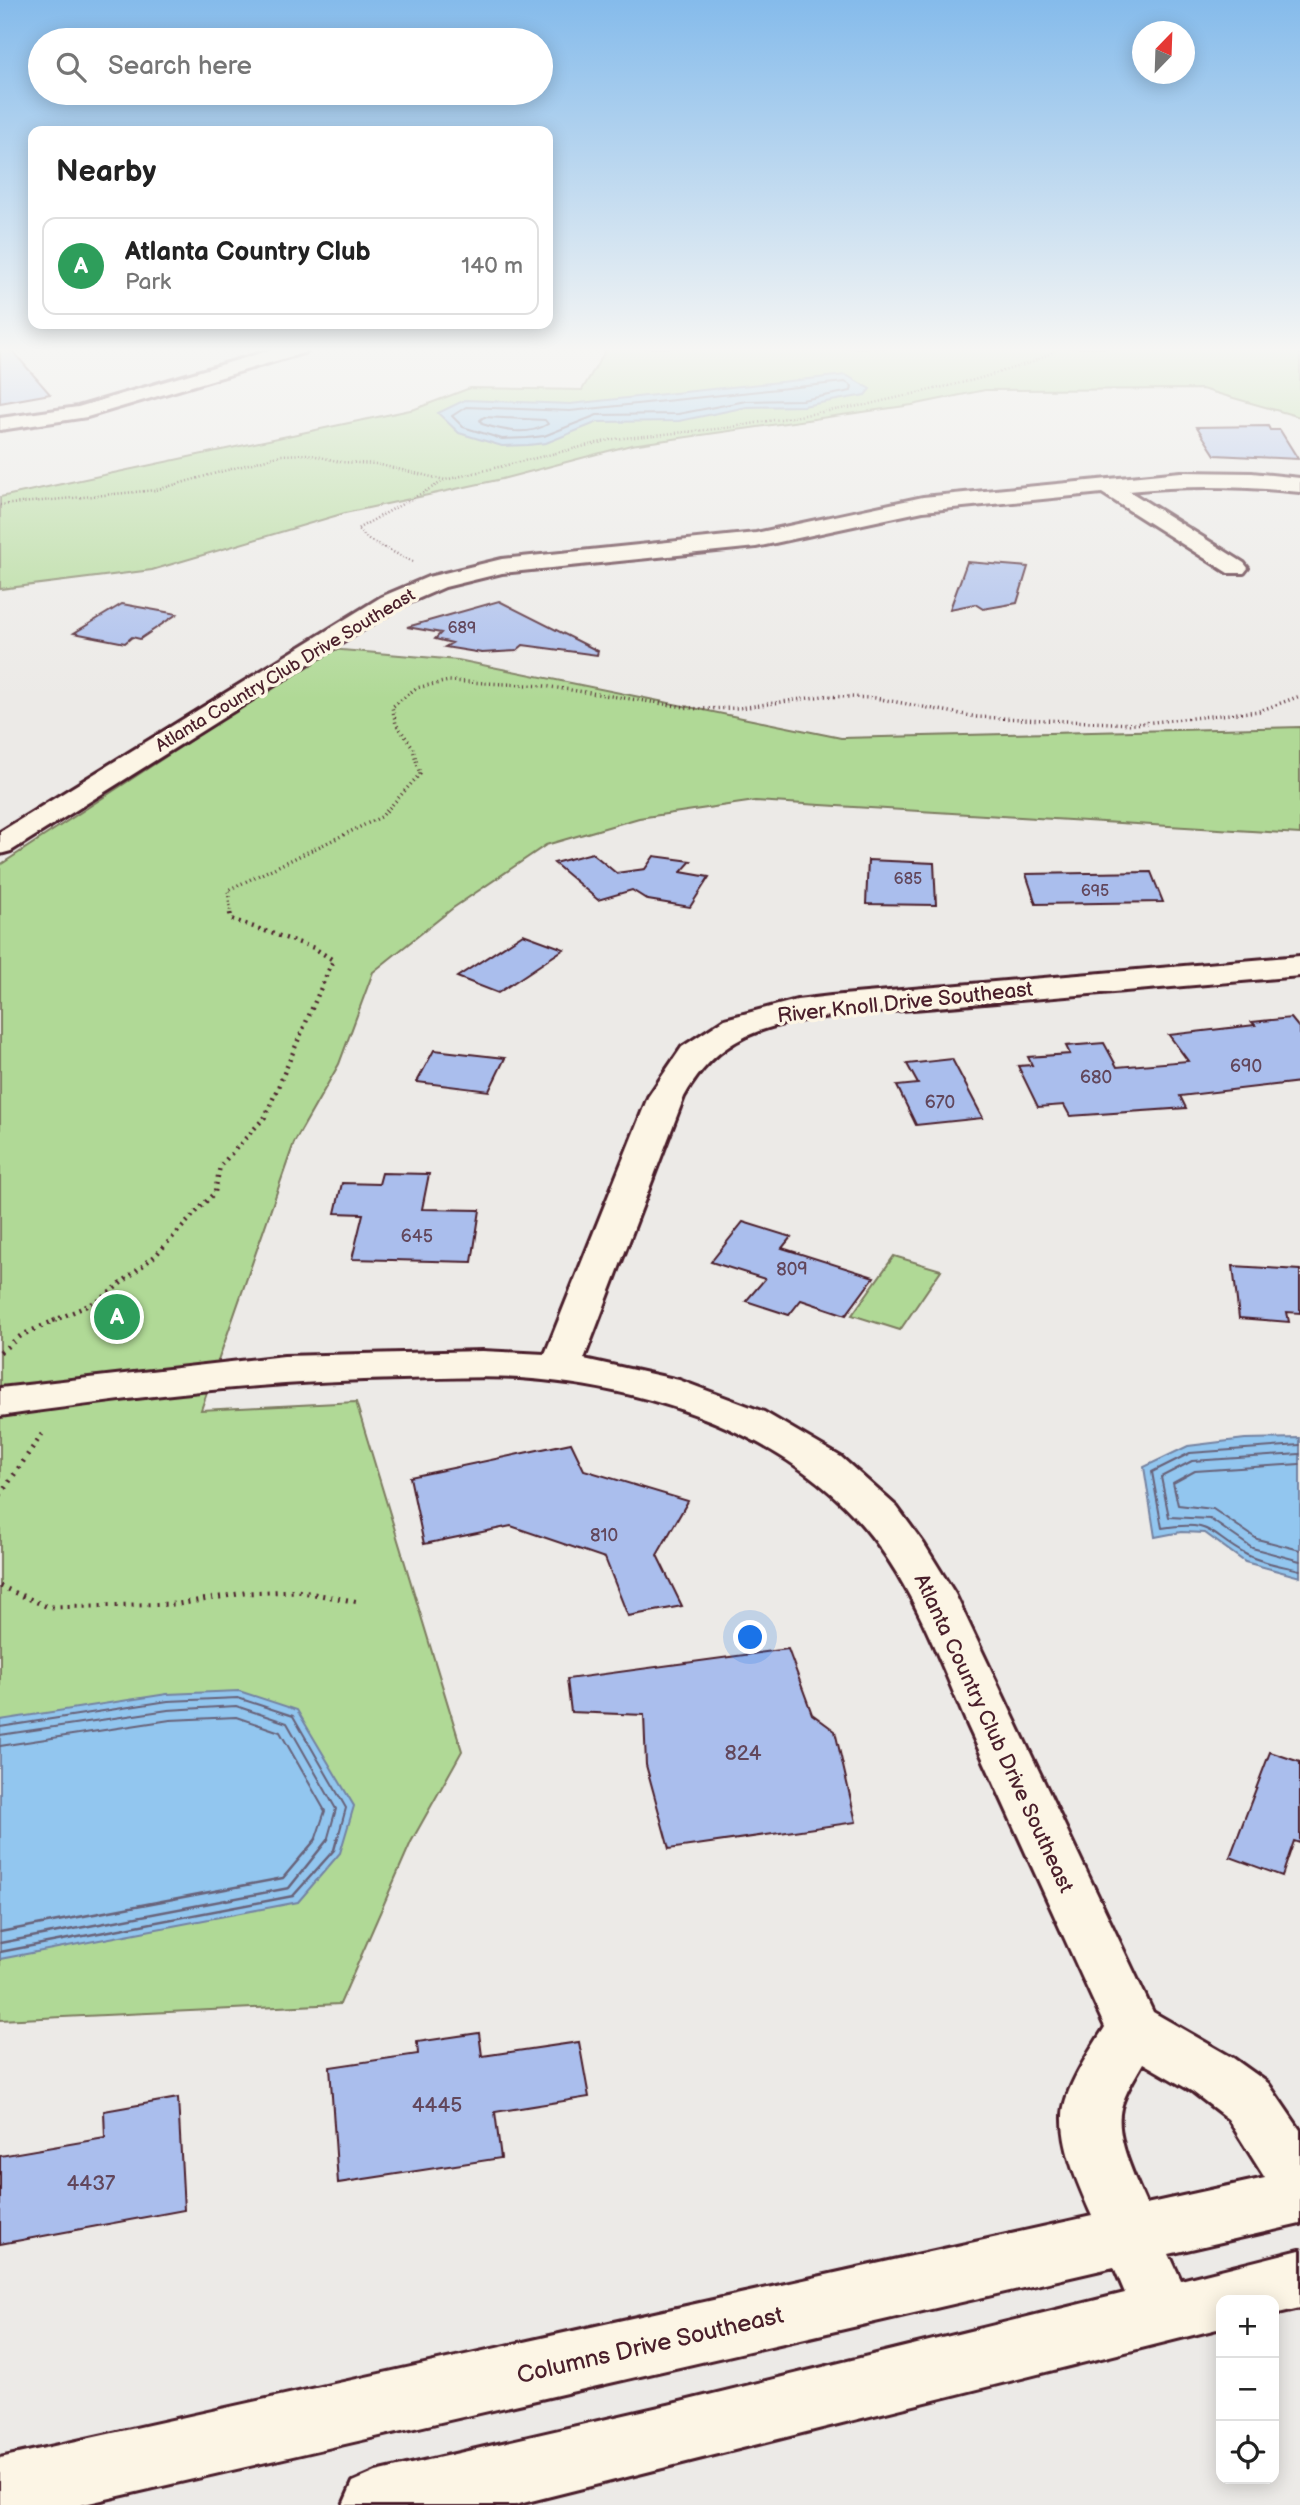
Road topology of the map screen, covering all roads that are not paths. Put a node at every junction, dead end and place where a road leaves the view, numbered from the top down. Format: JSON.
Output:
{"nodes":[{"id":1,"x":1300,"y":485,"type":"edge"},
{"id":2,"x":1106,"y":486,"type":"junction"},
{"id":3,"x":1236,"y":568,"type":"dead end"},
{"id":4,"x":0,"y":845,"type":"edge"},
{"id":5,"x":1300,"y":966,"type":"edge"},
{"id":6,"x":561,"y":1369,"type":"junction"},
{"id":7,"x":0,"y":1402,"type":"edge"},
{"id":8,"x":1133,"y":2029,"type":"junction"},
{"id":9,"x":1300,"y":2185,"type":"edge"},
{"id":10,"x":1300,"y":2197,"type":"edge"},
{"id":11,"x":1132,"y":2236,"type":"junction"},
{"id":12,"x":1300,"y":2279,"type":"edge"},
{"id":13,"x":1165,"y":2313,"type":"junction"},
{"id":14,"x":0,"y":2491,"type":"edge"},
{"id":15,"x":376,"y":2505,"type":"edge"}],
"edges":[{"from":1,"to":2,"type":"street","name":"Atlanta Country Club Drive Southeast"},
{"from":2,"to":3,"type":"street"},
{"from":2,"to":4,"type":"street","name":"Atlanta Country Club Drive Southeast"},
{"from":5,"to":6,"type":"street","name":"River Knoll Drive Southeast"},
{"from":6,"to":7,"type":"street","name":"Atlanta Country Club Drive Southeast"},
{"from":6,"to":8,"type":"street","name":"Atlanta Country Club Drive Southeast"},
{"from":8,"to":9,"type":"street"},
{"from":8,"to":11,"type":"street"},
{"from":10,"to":11,"type":"street","name":"Columns Drive Southeast"},
{"from":11,"to":13,"type":"street"},
{"from":11,"to":14,"type":"street","name":"Columns Drive Southeast"},
{"from":12,"to":13,"type":"street"},
{"from":13,"to":15,"type":"street"}]}
